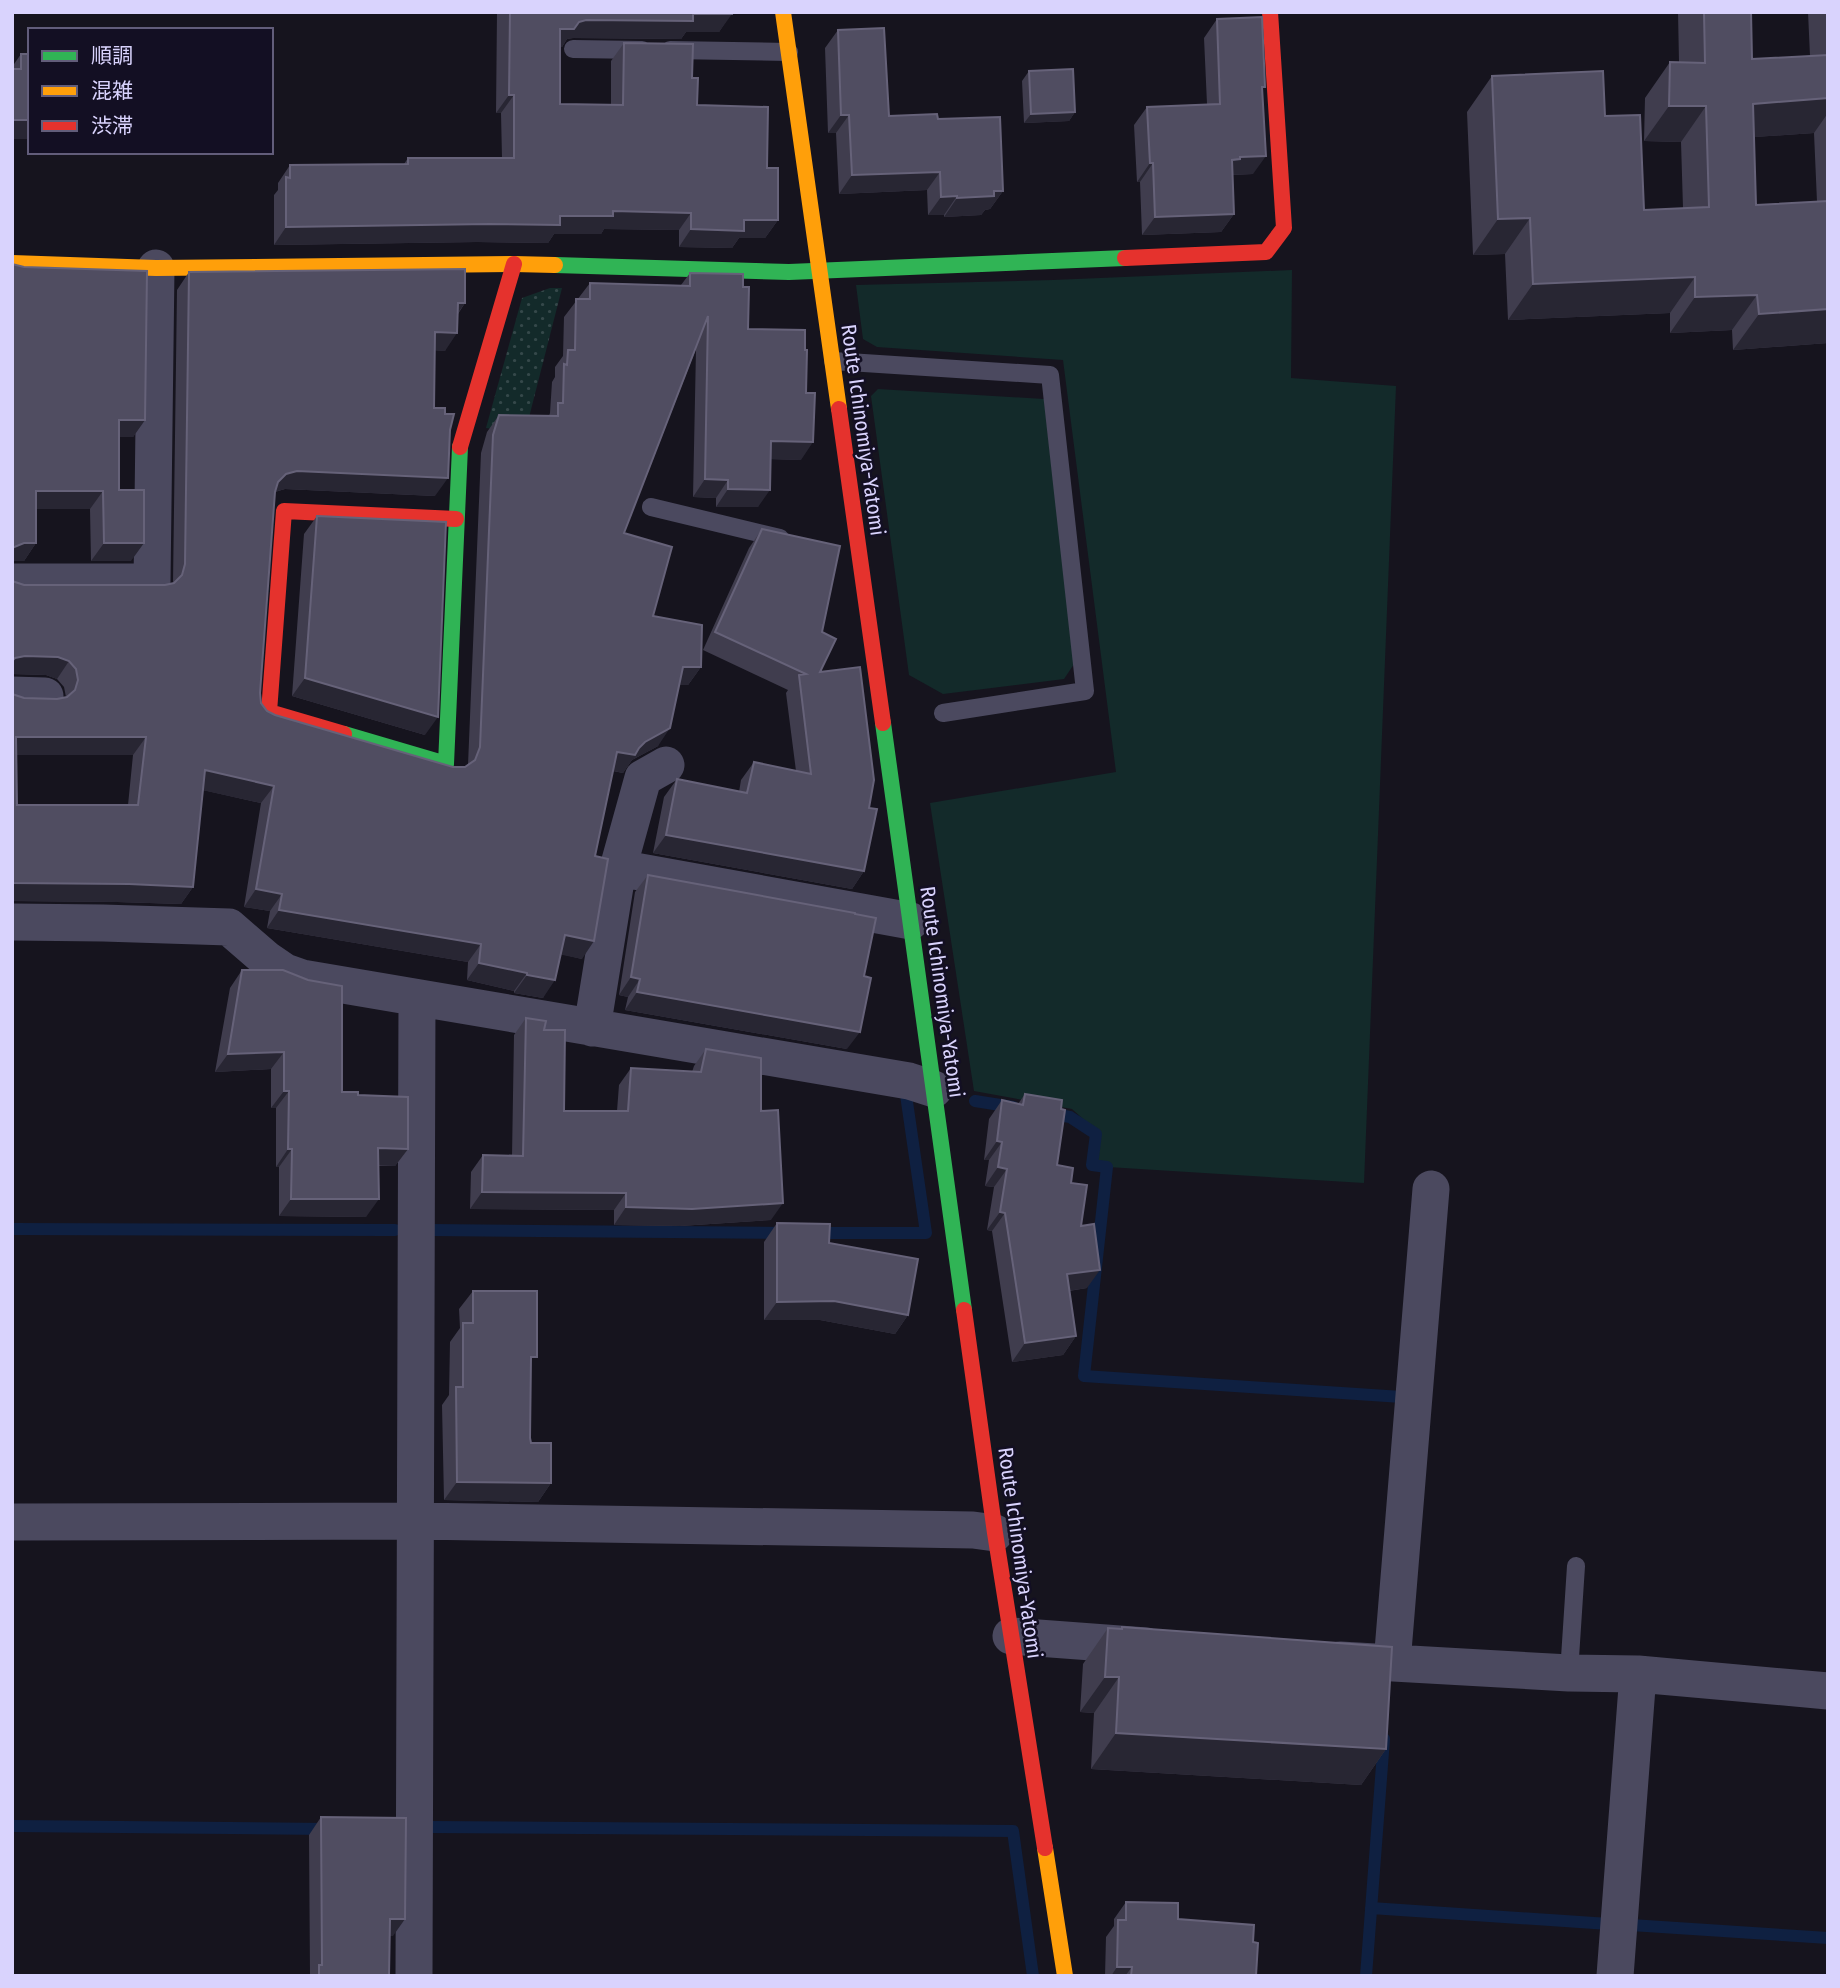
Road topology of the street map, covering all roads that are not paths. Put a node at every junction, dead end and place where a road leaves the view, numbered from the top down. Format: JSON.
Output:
{"nodes":[{"id":1,"x":783,"y":12,"type":"edge"},
{"id":2,"x":1270,"y":12,"type":"edge"},
{"id":3,"x":573,"y":49,"type":"edge"},
{"id":4,"x":789,"y":52,"type":"junction"},
{"id":5,"x":12,"y":263,"type":"edge"},
{"id":6,"x":514,"y":264,"type":"junction"},
{"id":7,"x":156,"y":268,"type":"junction"},
{"id":8,"x":820,"y":271,"type":"junction"},
{"id":9,"x":833,"y":361,"type":"junction"},
{"id":10,"x":651,"y":507,"type":"dead end"},
{"id":11,"x":456,"y":519,"type":"junction"},
{"id":12,"x":791,"y":540,"type":"edge"},
{"id":13,"x":839,"y":552,"type":"edge"},
{"id":14,"x":860,"y":557,"type":"junction"},
{"id":15,"x":12,"y":582,"type":"edge"},
{"id":16,"x":943,"y":713,"type":"dead end"},
{"id":17,"x":666,"y":765,"type":"dead end"},
{"id":18,"x":618,"y":868,"type":"junction"},
{"id":19,"x":911,"y":921,"type":"junction"},
{"id":20,"x":12,"y":922,"type":"edge"},
{"id":21,"x":417,"y":998,"type":"junction"},
{"id":22,"x":592,"y":1028,"type":"junction"},
{"id":23,"x":934,"y":1088,"type":"junction"},
{"id":24,"x":1431,"y":1189,"type":"dead end"},
{"id":25,"x":415,"y":1521,"type":"junction"},
{"id":26,"x":12,"y":1522,"type":"edge"},
{"id":27,"x":995,"y":1533,"type":"junction"},
{"id":28,"x":1576,"y":1566,"type":"dead end"},
{"id":29,"x":1011,"y":1636,"type":"junction"},
{"id":30,"x":1172,"y":1648,"type":"edge"},
{"id":31,"x":1307,"y":1658,"type":"edge"},
{"id":32,"x":1392,"y":1663,"type":"junction"},
{"id":33,"x":1569,"y":1673,"type":"junction"},
{"id":34,"x":1638,"y":1674,"type":"junction"},
{"id":35,"x":1828,"y":1690,"type":"edge"},
{"id":36,"x":414,"y":1976,"type":"edge"},
{"id":37,"x":1065,"y":1976,"type":"edge"},
{"id":38,"x":1615,"y":1976,"type":"edge"}],
"edges":[{"from":1,"to":4,"type":"street","name":"Route Ichinomiya-Yatomi"},
{"from":2,"to":8,"type":"street"},
{"from":3,"to":4,"type":"lane"},
{"from":4,"to":8,"type":"street","name":"Route Ichinomiya-Yatomi"},
{"from":5,"to":7,"type":"street"},
{"from":6,"to":7,"type":"street"},
{"from":6,"to":8,"type":"street"},
{"from":6,"to":11,"type":"street"},
{"from":7,"to":15,"type":"street"},
{"from":8,"to":9,"type":"street","name":"Route Ichinomiya-Yatomi"},
{"from":9,"to":14,"type":"street","name":"Route Ichinomiya-Yatomi"},
{"from":9,"to":16,"type":"lane"},
{"from":10,"to":12,"type":"lane"},
{"from":11,"to":11,"type":"street"},
{"from":13,"to":14,"type":"lane"},
{"from":14,"to":19,"type":"street","name":"Route Ichinomiya-Yatomi"},
{"from":17,"to":18,"type":"street"},
{"from":18,"to":19,"type":"street"},
{"from":18,"to":22,"type":"street"},
{"from":19,"to":23,"type":"street","name":"Route Ichinomiya-Yatomi"},
{"from":20,"to":21,"type":"street"},
{"from":21,"to":22,"type":"street"},
{"from":21,"to":25,"type":"street"},
{"from":22,"to":23,"type":"street"},
{"from":23,"to":27,"type":"street","name":"Route Ichinomiya-Yatomi"},
{"from":24,"to":32,"type":"street"},
{"from":25,"to":26,"type":"street"},
{"from":25,"to":27,"type":"street"},
{"from":25,"to":36,"type":"street"},
{"from":27,"to":29,"type":"street","name":"Route Ichinomiya-Yatomi"},
{"from":28,"to":33,"type":"lane"},
{"from":29,"to":30,"type":"street"},
{"from":29,"to":37,"type":"street","name":"Route Ichinomiya-Yatomi"},
{"from":31,"to":32,"type":"street"},
{"from":32,"to":33,"type":"street"},
{"from":33,"to":34,"type":"street"},
{"from":34,"to":35,"type":"street"},
{"from":34,"to":38,"type":"street"}]}
